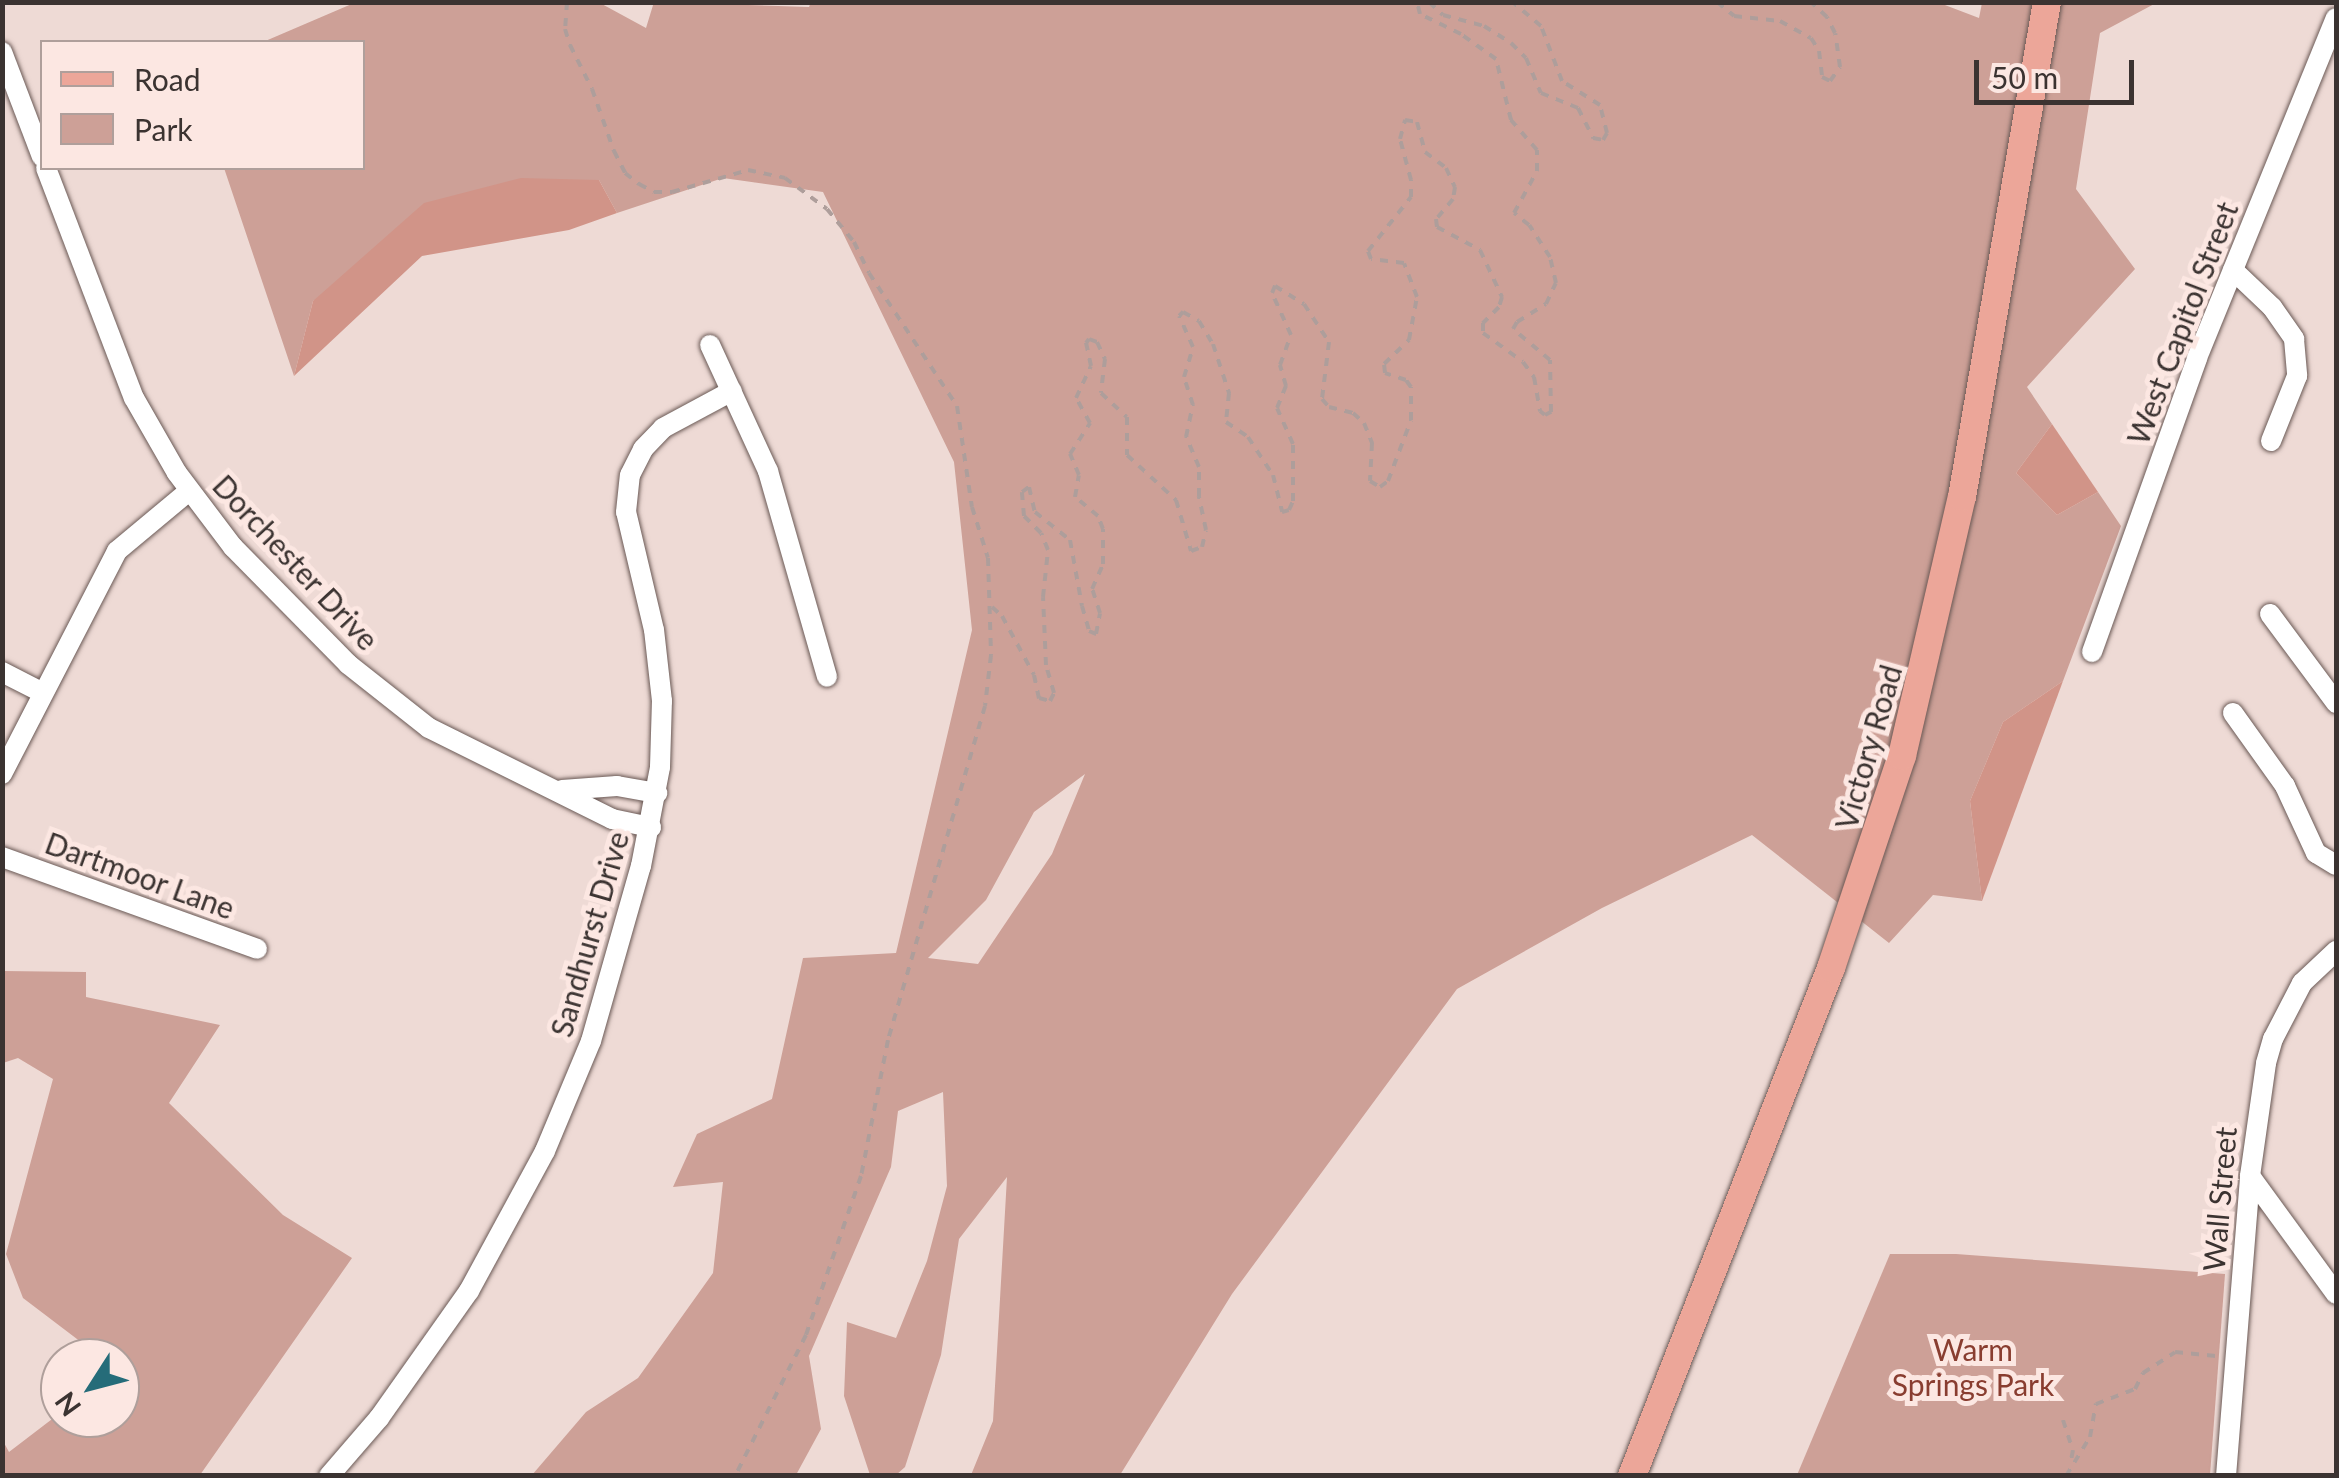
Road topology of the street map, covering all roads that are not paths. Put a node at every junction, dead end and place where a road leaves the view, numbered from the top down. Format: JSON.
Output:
{"nodes":[{"id":1,"x":2048,"y":2,"type":"edge"},
{"id":2,"x":2336,"y":18,"type":"edge"},
{"id":3,"x":2,"y":52,"type":"edge"},
{"id":4,"x":40,"y":152,"type":"edge"},
{"id":5,"x":47,"y":170,"type":"edge"},
{"id":6,"x":2233,"y":270,"type":"junction"},
{"id":7,"x":710,"y":345,"type":"dead end"},
{"id":8,"x":732,"y":391,"type":"junction"},
{"id":9,"x":2271,"y":442,"type":"dead end"},
{"id":10,"x":189,"y":491,"type":"junction"},
{"id":11,"x":2270,"y":614,"type":"dead end"},
{"id":12,"x":2092,"y":652,"type":"dead end"},
{"id":13,"x":2,"y":672,"type":"edge"},
{"id":14,"x":827,"y":677,"type":"dead end"},
{"id":15,"x":43,"y":692,"type":"junction"},
{"id":16,"x":2336,"y":702,"type":"edge"},
{"id":17,"x":2233,"y":713,"type":"dead end"},
{"id":18,"x":2,"y":774,"type":"edge"},
{"id":19,"x":560,"y":790,"type":"junction"},
{"id":20,"x":657,"y":793,"type":"junction"},
{"id":21,"x":651,"y":827,"type":"junction"},
{"id":22,"x":2,"y":857,"type":"edge"},
{"id":23,"x":2336,"y":865,"type":"edge"},
{"id":24,"x":258,"y":949,"type":"dead end"},
{"id":25,"x":2336,"y":951,"type":"edge"},
{"id":26,"x":2250,"y":1176,"type":"junction"},
{"id":27,"x":2336,"y":1294,"type":"edge"},
{"id":28,"x":330,"y":1476,"type":"edge"},
{"id":29,"x":1632,"y":1476,"type":"edge"},
{"id":30,"x":2226,"y":1476,"type":"edge"}],
"edges":[{"from":1,"to":29,"type":"main road","name":"Victory Road"},
{"from":2,"to":6,"type":"street","name":"West Capitol Street"},
{"from":3,"to":4,"type":"street"},
{"from":5,"to":10,"type":"street","name":"Dorchester Drive"},
{"from":6,"to":9,"type":"street"},
{"from":6,"to":12,"type":"street","name":"West Capitol Street"},
{"from":7,"to":8,"type":"street"},
{"from":8,"to":14,"type":"street"},
{"from":8,"to":20,"type":"street","name":"Sandhurst Drive"},
{"from":10,"to":15,"type":"street"},
{"from":10,"to":19,"type":"street","name":"Dorchester Drive"},
{"from":11,"to":16,"type":"street"},
{"from":13,"to":15,"type":"street"},
{"from":15,"to":18,"type":"street"},
{"from":17,"to":23,"type":"street"},
{"from":19,"to":20,"type":"street","name":"Dorchester Drive"},
{"from":19,"to":21,"type":"street","name":"Dorchester Drive"},
{"from":20,"to":21,"type":"street","name":"Sandhurst Drive"},
{"from":21,"to":28,"type":"street","name":"Sandhurst Drive"},
{"from":22,"to":24,"type":"street","name":"Dartmoor Lane"},
{"from":25,"to":26,"type":"street","name":"Wall Street"},
{"from":26,"to":27,"type":"street"},
{"from":26,"to":30,"type":"street","name":"Wall Street"}]}
